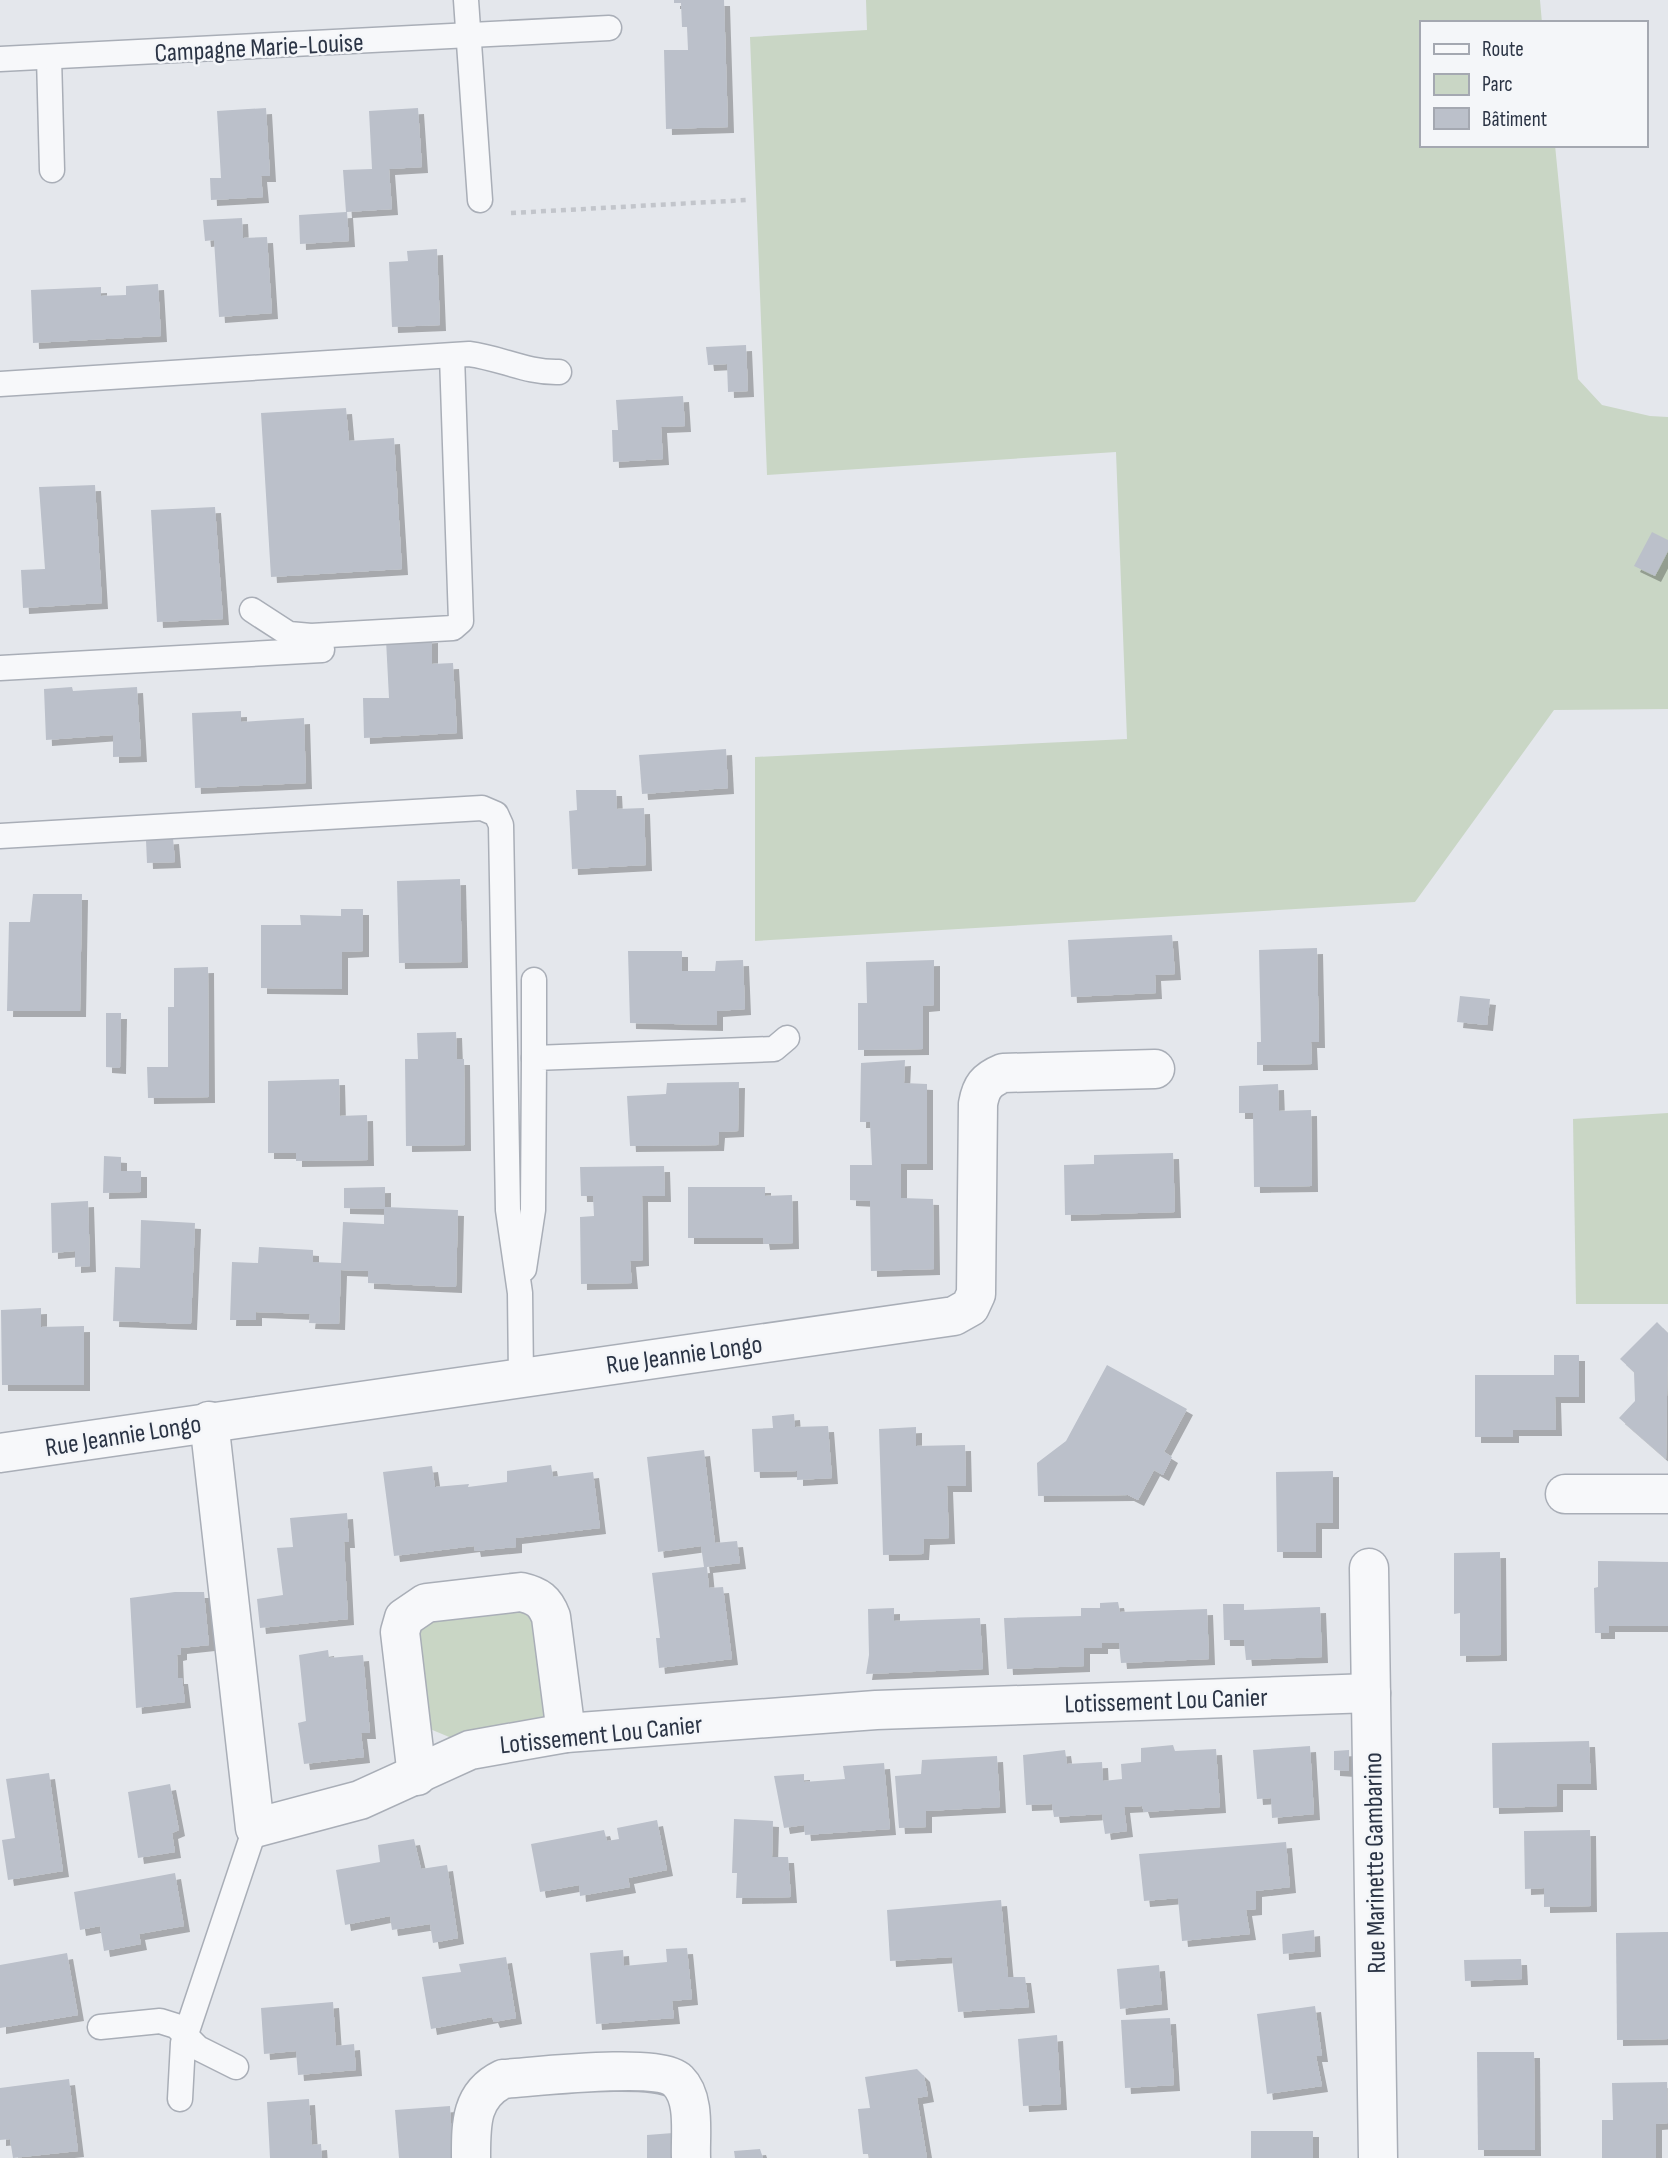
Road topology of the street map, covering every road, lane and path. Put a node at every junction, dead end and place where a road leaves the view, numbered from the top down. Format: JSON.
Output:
{"nodes":[{"id":1,"x":466,"y":0,"type":"edge"},
{"id":2,"x":609,"y":28,"type":"dead end"},
{"id":3,"x":468,"y":37,"type":"junction"},
{"id":4,"x":49,"y":57,"type":"junction"},
{"id":5,"x":0,"y":59,"type":"edge"},
{"id":6,"x":52,"y":170,"type":"dead end"},
{"id":7,"x":480,"y":200,"type":"joint"},
{"id":8,"x":747,"y":200,"type":"dead end"},
{"id":9,"x":452,"y":356,"type":"junction"},
{"id":10,"x":559,"y":372,"type":"dead end"},
{"id":11,"x":0,"y":384,"type":"edge"},
{"id":12,"x":252,"y":610,"type":"dead end"},
{"id":13,"x":322,"y":650,"type":"dead end"},
{"id":14,"x":0,"y":668,"type":"edge"},
{"id":15,"x":0,"y":836,"type":"edge"},
{"id":16,"x":534,"y":980,"type":"dead end"},
{"id":17,"x":782,"y":1048,"type":"dead end"},
{"id":18,"x":534,"y":1058,"type":"junction"},
{"id":19,"x":1155,"y":1069,"type":"dead end"},
{"id":20,"x":520,"y":1293,"type":"junction"},
{"id":21,"x":521,"y":1377,"type":"junction"},
{"id":22,"x":209,"y":1421,"type":"junction"},
{"id":23,"x":0,"y":1453,"type":"edge"},
{"id":24,"x":1565,"y":1494,"type":"dead end"},
{"id":25,"x":1668,"y":1494,"type":"edge"},
{"id":26,"x":1369,"y":1569,"type":"dead end"},
{"id":27,"x":1371,"y":1693,"type":"junction"},
{"id":28,"x":566,"y":1733,"type":"junction"},
{"id":29,"x":417,"y":1776,"type":"junction"},
{"id":30,"x":255,"y":1828,"type":"junction"},
{"id":31,"x":100,"y":2027,"type":"dead end"},
{"id":32,"x":186,"y":2033,"type":"junction"},
{"id":33,"x":236,"y":2067,"type":"dead end"},
{"id":34,"x":180,"y":2099,"type":"dead end"},
{"id":35,"x":471,"y":2158,"type":"edge"},
{"id":36,"x":691,"y":2158,"type":"edge"},
{"id":37,"x":1378,"y":2158,"type":"edge"}],
"edges":[{"from":1,"to":3,"type":"lane"},
{"from":2,"to":3,"type":"lane","name":"Campagne Marie-Louise"},
{"from":3,"to":4,"type":"lane","name":"Campagne Marie-Louise"},
{"from":3,"to":7,"type":"lane"},
{"from":4,"to":5,"type":"lane","name":"Campagne Marie-Louise"},
{"from":4,"to":6,"type":"lane"},
{"from":7,"to":8,"type":"path"},
{"from":9,"to":10,"type":"lane"},
{"from":9,"to":11,"type":"lane"},
{"from":9,"to":12,"type":"lane"},
{"from":13,"to":14,"type":"lane"},
{"from":15,"to":20,"type":"lane"},
{"from":16,"to":18,"type":"lane"},
{"from":17,"to":18,"type":"lane"},
{"from":18,"to":20,"type":"lane"},
{"from":19,"to":21,"type":"street","name":"Rue Jeannie Longo"},
{"from":20,"to":21,"type":"lane"},
{"from":21,"to":22,"type":"street","name":"Rue Jeannie Longo"},
{"from":22,"to":23,"type":"street","name":"Rue Jeannie Longo"},
{"from":22,"to":30,"type":"street"},
{"from":24,"to":25,"type":"street"},
{"from":26,"to":27,"type":"street","name":"Rue Marinette Gambarino"},
{"from":27,"to":28,"type":"street","name":"Lotissement Lou Canier"},
{"from":27,"to":37,"type":"street","name":"Rue Marinette Gambarino"},
{"from":28,"to":29,"type":"street","name":"Lotissement Lou Canier"},
{"from":28,"to":29,"type":"street"},
{"from":29,"to":30,"type":"street","name":"Lotissement Lou Canier"},
{"from":30,"to":32,"type":"lane"},
{"from":31,"to":32,"type":"lane"},
{"from":32,"to":33,"type":"lane"},
{"from":32,"to":34,"type":"lane"},
{"from":35,"to":36,"type":"street"}]}
